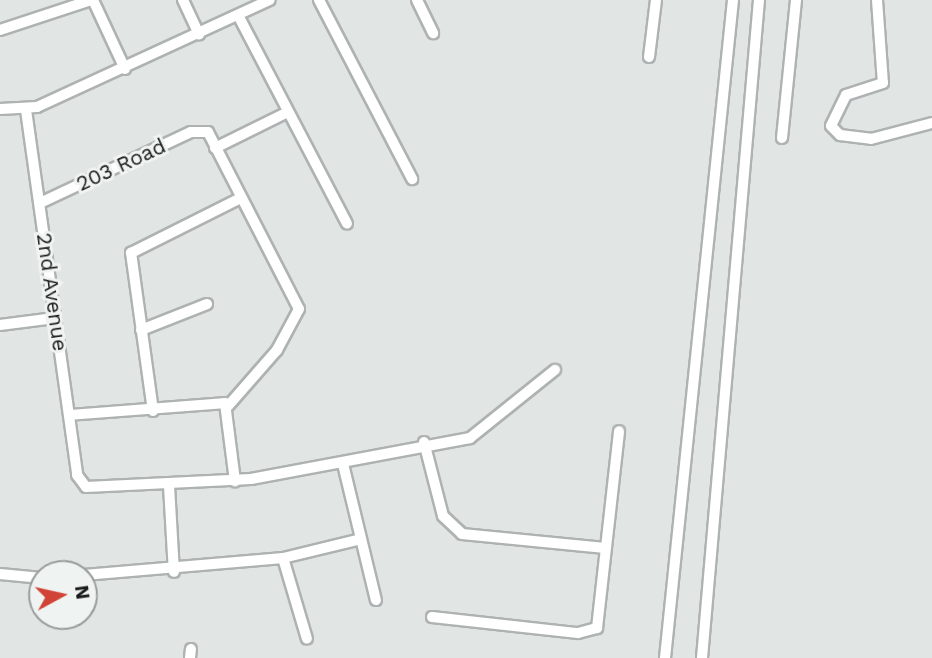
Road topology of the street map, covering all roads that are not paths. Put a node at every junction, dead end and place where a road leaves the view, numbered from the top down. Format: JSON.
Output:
{"nodes":[{"id":1,"x":92,"y":0,"type":"edge"},
{"id":2,"x":183,"y":0,"type":"edge"},
{"id":3,"x":270,"y":0,"type":"edge"},
{"id":4,"x":319,"y":0,"type":"edge"},
{"id":5,"x":416,"y":0,"type":"edge"},
{"id":6,"x":656,"y":0,"type":"edge"},
{"id":7,"x":733,"y":0,"type":"edge"},
{"id":8,"x":759,"y":0,"type":"edge"},
{"id":9,"x":796,"y":0,"type":"edge"},
{"id":10,"x":877,"y":0,"type":"edge"},
{"id":11,"x":239,"y":16,"type":"junction"},
{"id":12,"x":0,"y":30,"type":"edge"},
{"id":13,"x":433,"y":33,"type":"dead end"},
{"id":14,"x":199,"y":34,"type":"junction"},
{"id":15,"x":649,"y":57,"type":"dead end"},
{"id":16,"x":125,"y":69,"type":"junction"},
{"id":17,"x":0,"y":108,"type":"edge"},
{"id":18,"x":26,"y":110,"type":"junction"},
{"id":19,"x":288,"y":112,"type":"junction"},
{"id":20,"x":932,"y":123,"type":"edge"},
{"id":21,"x":782,"y":138,"type":"dead end"},
{"id":22,"x":215,"y":148,"type":"junction"},
{"id":23,"x":412,"y":179,"type":"dead end"},
{"id":24,"x":239,"y":200,"type":"junction"},
{"id":25,"x":40,"y":203,"type":"junction"},
{"id":26,"x":347,"y":224,"type":"dead end"},
{"id":27,"x":207,"y":304,"type":"dead end"},
{"id":28,"x":55,"y":318,"type":"junction"},
{"id":29,"x":0,"y":325,"type":"edge"},
{"id":30,"x":141,"y":330,"type":"junction"},
{"id":31,"x":555,"y":370,"type":"dead end"},
{"id":32,"x":228,"y":406,"type":"junction"},
{"id":33,"x":153,"y":411,"type":"junction"},
{"id":34,"x":69,"y":415,"type":"junction"},
{"id":35,"x":619,"y":431,"type":"dead end"},
{"id":36,"x":424,"y":442,"type":"junction"},
{"id":37,"x":343,"y":464,"type":"junction"},
{"id":38,"x":235,"y":481,"type":"junction"},
{"id":39,"x":169,"y":486,"type":"junction"},
{"id":40,"x":361,"y":539,"type":"junction"},
{"id":41,"x":605,"y":548,"type":"junction"},
{"id":42,"x":283,"y":558,"type":"junction"},
{"id":43,"x":0,"y":572,"type":"edge"},
{"id":44,"x":174,"y":572,"type":"junction"},
{"id":45,"x":98,"y":575,"type":"edge"},
{"id":46,"x":28,"y":576,"type":"edge"},
{"id":47,"x":376,"y":600,"type":"dead end"},
{"id":48,"x":432,"y":617,"type":"dead end"},
{"id":49,"x":307,"y":639,"type":"dead end"},
{"id":50,"x":665,"y":658,"type":"edge"},
{"id":51,"x":702,"y":658,"type":"edge"}],
"edges":[{"from":1,"to":12,"type":"street"},
{"from":1,"to":16,"type":"street"},
{"from":2,"to":14,"type":"street"},
{"from":3,"to":11,"type":"street"},
{"from":4,"to":23,"type":"street"},
{"from":5,"to":13,"type":"street"},
{"from":6,"to":15,"type":"street"},
{"from":7,"to":50,"type":"street"},
{"from":8,"to":51,"type":"street"},
{"from":9,"to":21,"type":"street"},
{"from":10,"to":20,"type":"street"},
{"from":11,"to":14,"type":"street"},
{"from":11,"to":19,"type":"street"},
{"from":14,"to":16,"type":"street"},
{"from":16,"to":18,"type":"street"},
{"from":17,"to":18,"type":"street"},
{"from":18,"to":25,"type":"street","name":"2nd Avenue"},
{"from":19,"to":22,"type":"street"},
{"from":19,"to":26,"type":"street"},
{"from":22,"to":24,"type":"street"},
{"from":22,"to":25,"type":"street","name":"203 Road"},
{"from":24,"to":30,"type":"street"},
{"from":24,"to":32,"type":"street"},
{"from":25,"to":28,"type":"street","name":"2nd Avenue"},
{"from":27,"to":30,"type":"street"},
{"from":28,"to":29,"type":"street"},
{"from":28,"to":34,"type":"street","name":"2nd Avenue"},
{"from":30,"to":33,"type":"street"},
{"from":31,"to":36,"type":"street"},
{"from":32,"to":33,"type":"street"},
{"from":32,"to":38,"type":"street"},
{"from":33,"to":34,"type":"street"},
{"from":34,"to":39,"type":"street","name":"2nd Avenue"},
{"from":35,"to":41,"type":"street"},
{"from":36,"to":37,"type":"street"},
{"from":36,"to":41,"type":"street"},
{"from":37,"to":38,"type":"street"},
{"from":37,"to":40,"type":"street"},
{"from":38,"to":39,"type":"street"},
{"from":39,"to":44,"type":"street"},
{"from":40,"to":42,"type":"street"},
{"from":40,"to":47,"type":"street"},
{"from":41,"to":48,"type":"street"},
{"from":42,"to":44,"type":"street"},
{"from":42,"to":49,"type":"street"},
{"from":43,"to":46,"type":"street"},
{"from":44,"to":45,"type":"street"}]}
